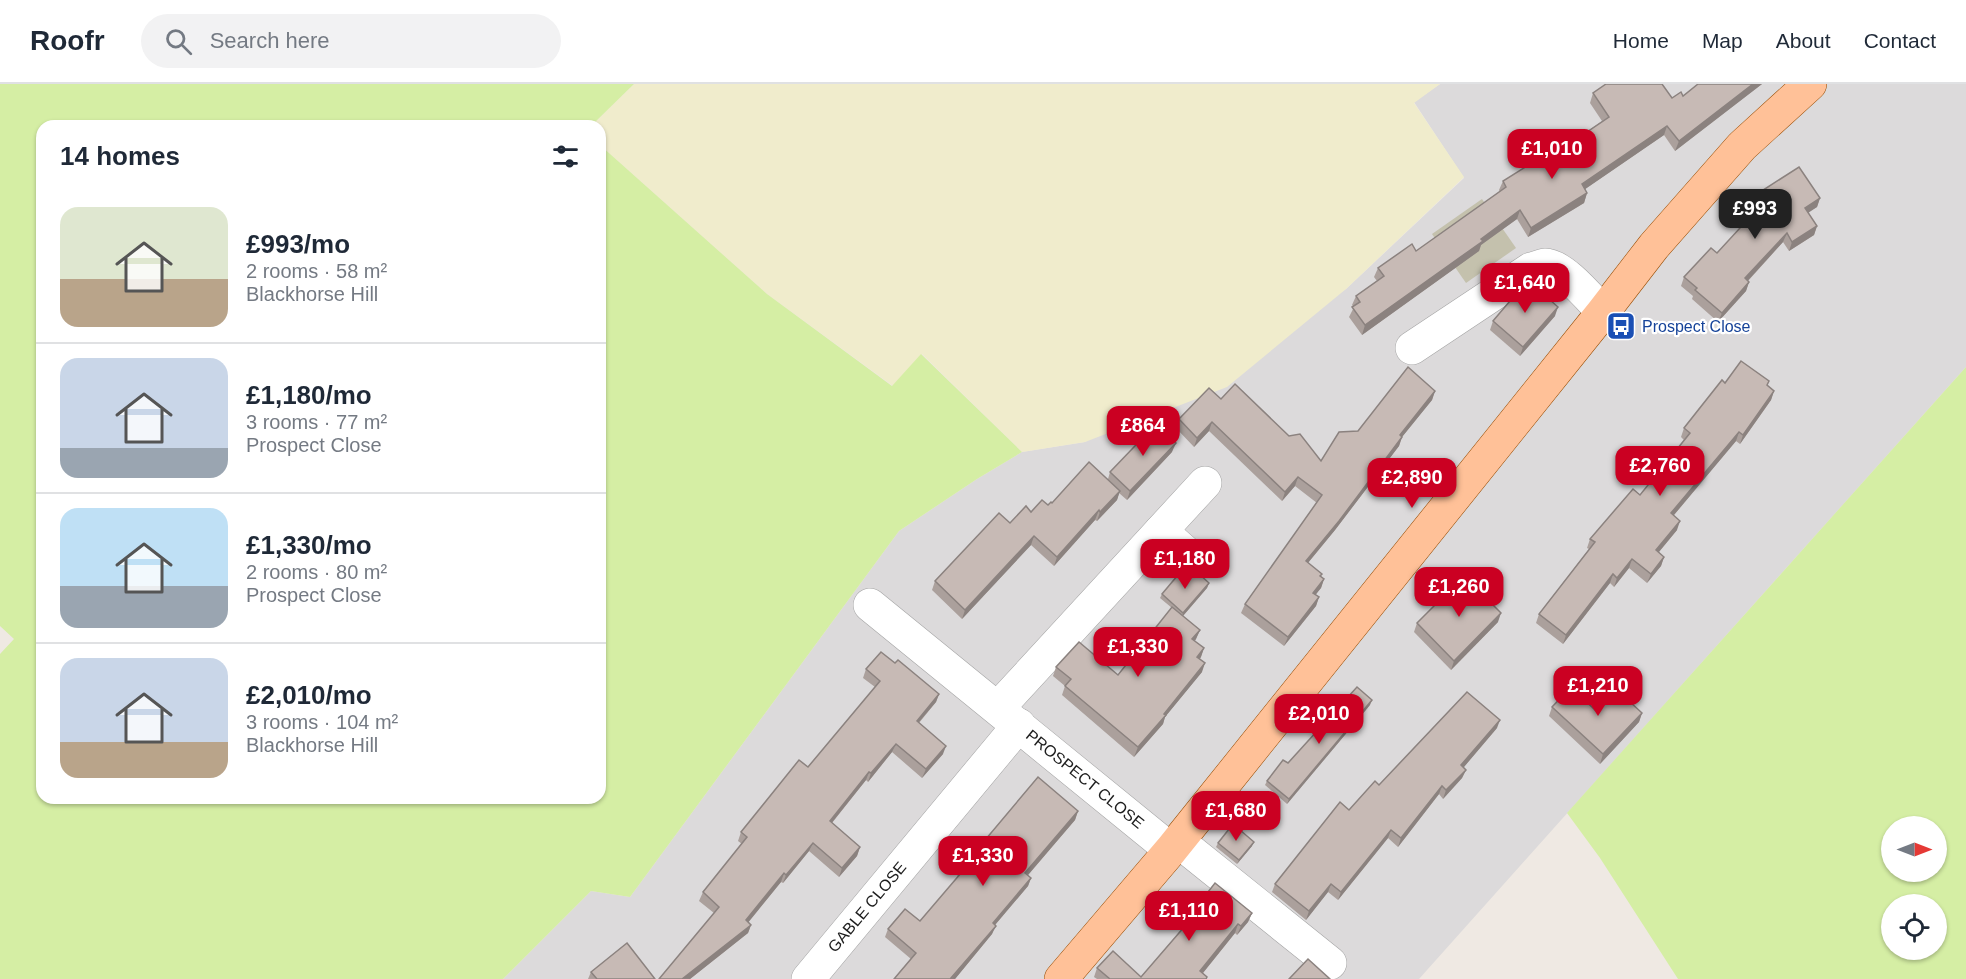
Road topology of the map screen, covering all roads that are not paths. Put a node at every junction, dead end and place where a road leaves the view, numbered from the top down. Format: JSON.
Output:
{"nodes":[{"id":1,"x":1795,"y":89,"type":"edge"},
{"id":2,"x":1603,"y":312,"type":"junction"},
{"id":3,"x":1412,"y":348,"type":"dead end"},
{"id":4,"x":1205,"y":483,"type":"dead end"},
{"id":5,"x":1161,"y":531,"type":"junction"},
{"id":6,"x":1194,"y":560,"type":"dead end"},
{"id":7,"x":870,"y":605,"type":"dead end"},
{"id":8,"x":1009,"y":717,"type":"junction"},
{"id":9,"x":1174,"y":845,"type":"junction"},
{"id":10,"x":1330,"y":963,"type":"dead end"},
{"id":11,"x":808,"y":979,"type":"edge"},
{"id":12,"x":1061,"y":979,"type":"edge"}],
"edges":[{"from":1,"to":2,"type":"main road"},
{"from":2,"to":3,"type":"street"},
{"from":2,"to":9,"type":"main road"},
{"from":4,"to":5,"type":"street"},
{"from":5,"to":6,"type":"street"},
{"from":5,"to":8,"type":"street"},
{"from":7,"to":8,"type":"street","name":"PROSPECT CLOSE"},
{"from":8,"to":9,"type":"street","name":"PROSPECT CLOSE"},
{"from":8,"to":11,"type":"street","name":"GABLE CLOSE"},
{"from":9,"to":10,"type":"street","name":"PROSPECT CLOSE"},
{"from":9,"to":12,"type":"main road"}]}
